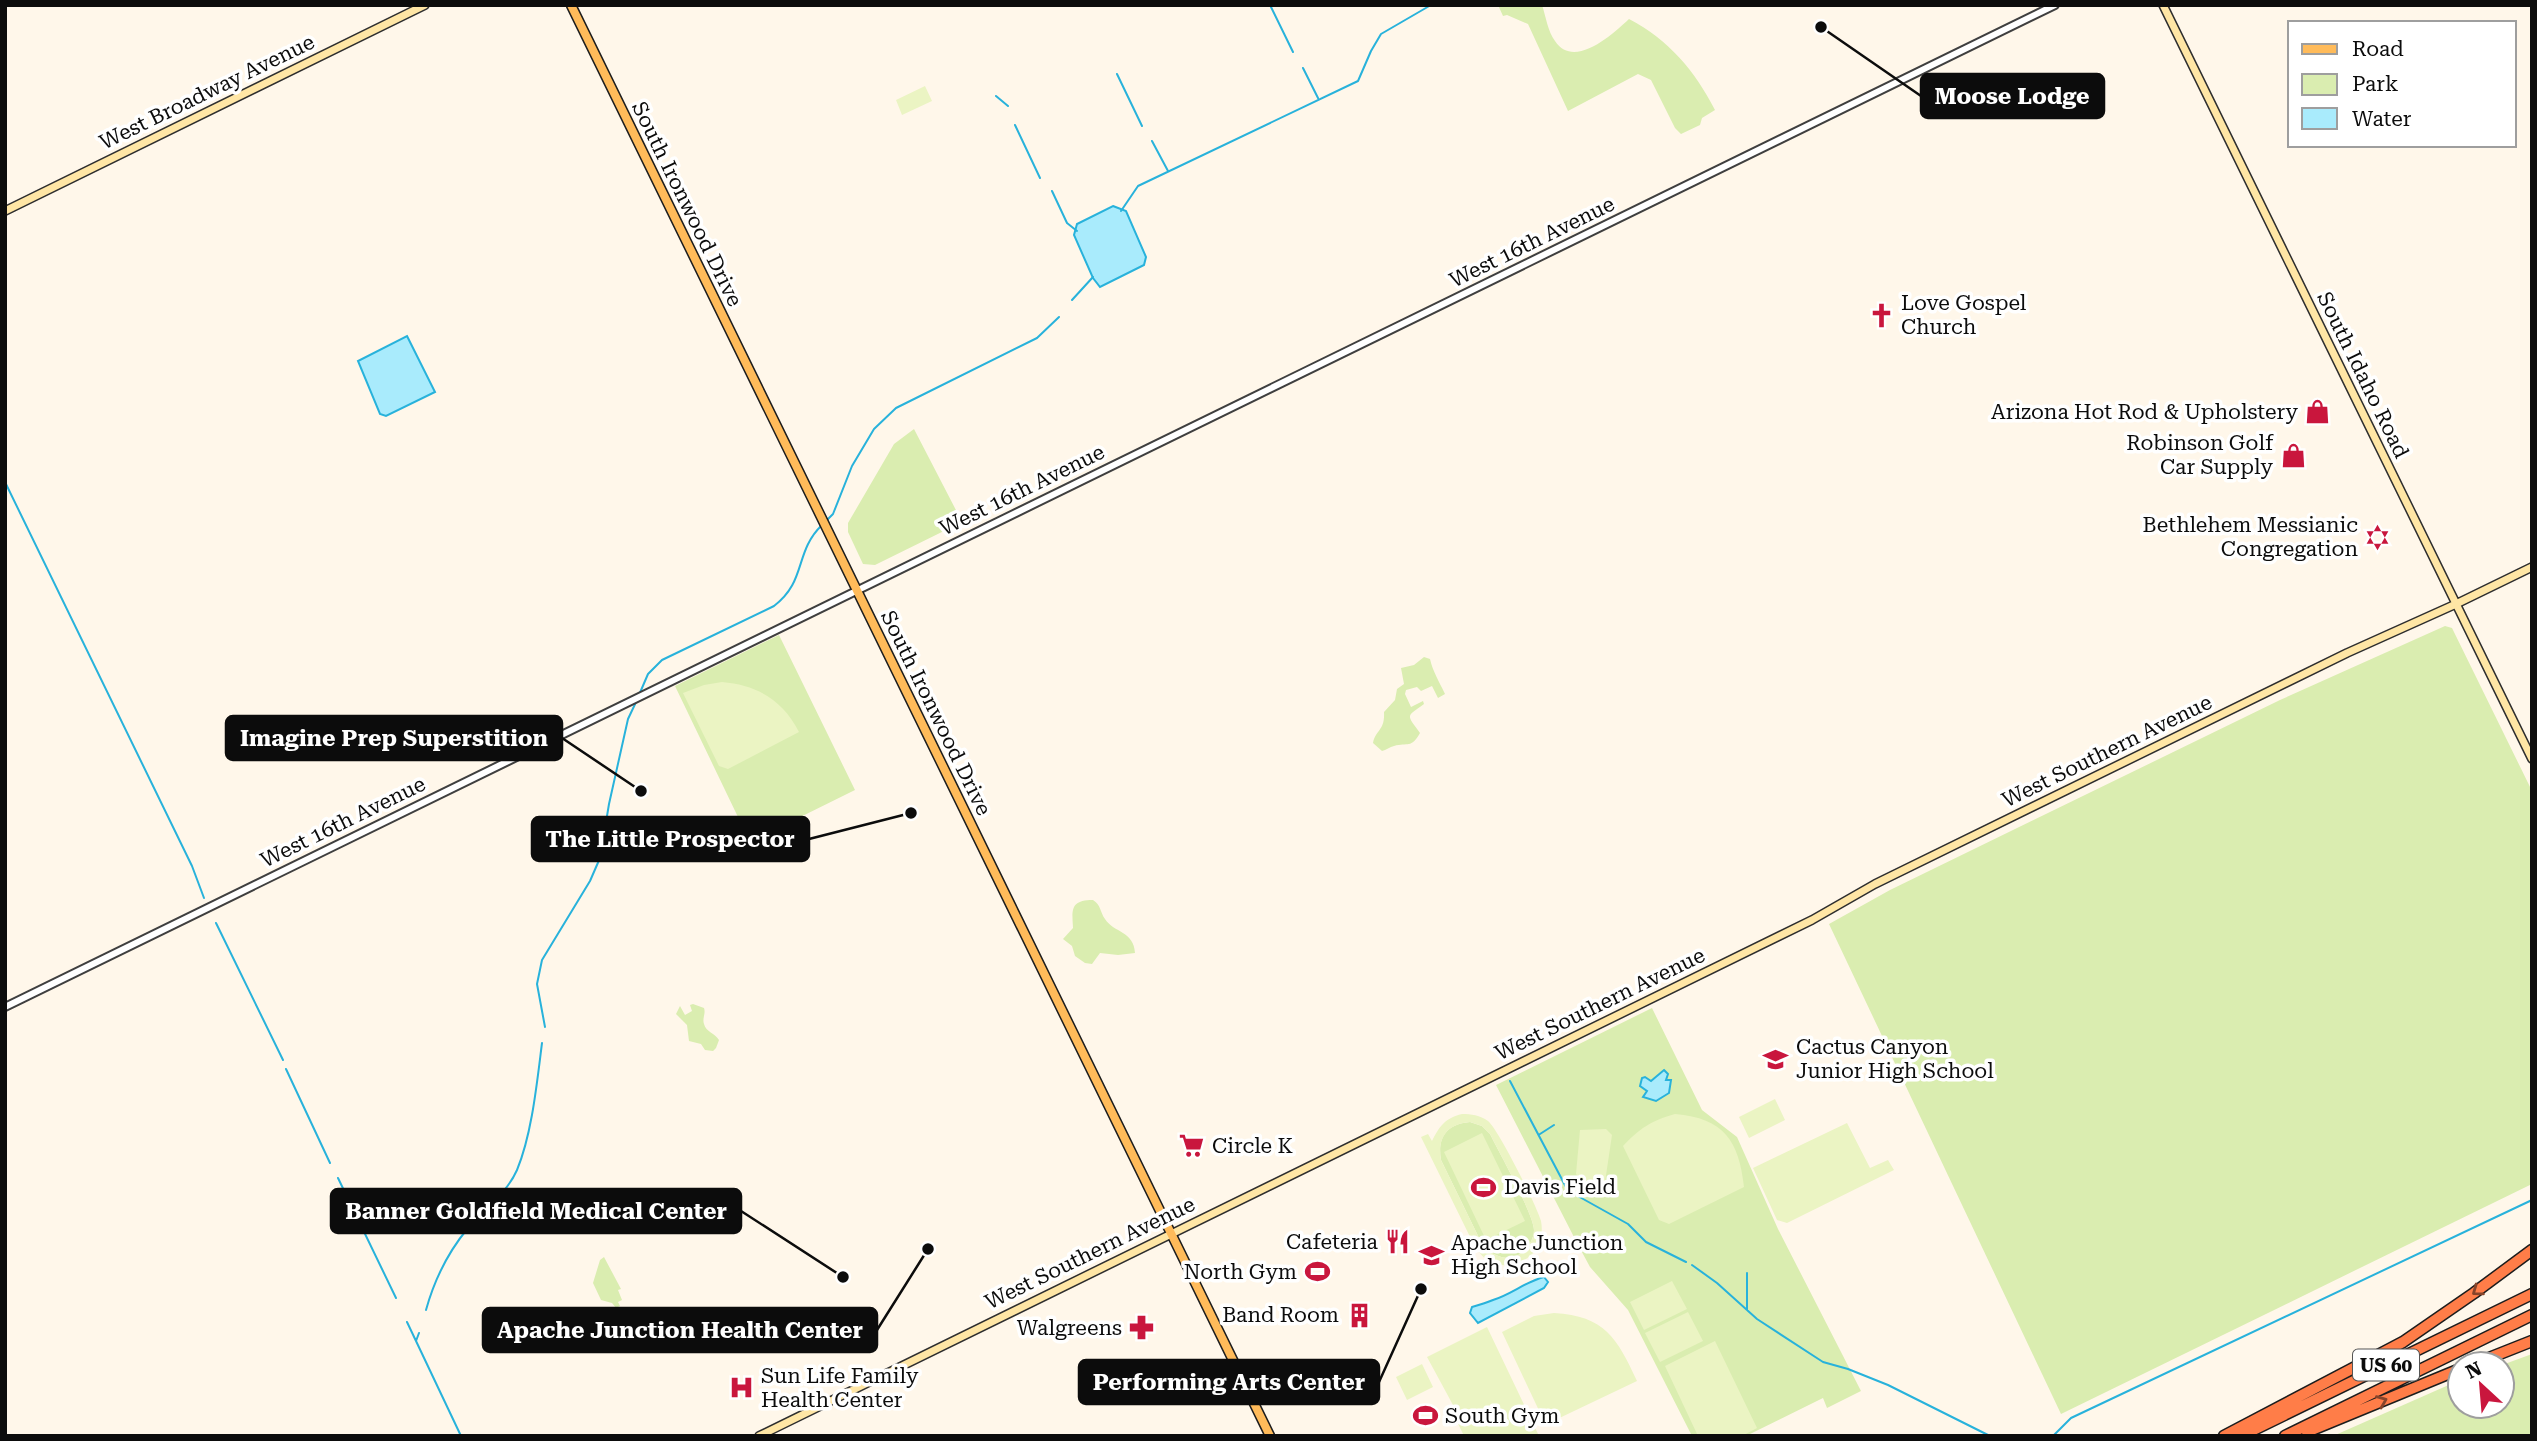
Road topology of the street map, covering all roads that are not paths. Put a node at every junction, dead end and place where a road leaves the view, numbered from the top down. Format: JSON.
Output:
{"nodes":[{"id":1,"x":425,"y":5,"type":"edge"},
{"id":2,"x":571,"y":5,"type":"edge"},
{"id":3,"x":2055,"y":5,"type":"edge"},
{"id":4,"x":2163,"y":5,"type":"edge"},
{"id":5,"x":5,"y":211,"type":"edge"},
{"id":6,"x":2532,"y":567,"type":"edge"},
{"id":7,"x":857,"y":590,"type":"junction"},
{"id":8,"x":2456,"y":604,"type":"junction"},
{"id":9,"x":2532,"y":759,"type":"edge"},
{"id":10,"x":5,"y":1007,"type":"edge"},
{"id":11,"x":1171,"y":1233,"type":"junction"},
{"id":12,"x":2532,"y":1250,"type":"edge"},
{"id":13,"x":2532,"y":1294,"type":"edge"},
{"id":14,"x":2532,"y":1315,"type":"edge"},
{"id":15,"x":2532,"y":1341,"type":"edge"},
{"id":16,"x":2509,"y":1350,"type":"edge"},
{"id":17,"x":2446,"y":1376,"type":"edge"},
{"id":18,"x":759,"y":1436,"type":"edge"},
{"id":19,"x":1270,"y":1436,"type":"edge"},
{"id":20,"x":2224,"y":1436,"type":"edge"},
{"id":21,"x":2241,"y":1436,"type":"edge"},
{"id":22,"x":2285,"y":1436,"type":"edge"},
{"id":23,"x":2296,"y":1436,"type":"edge"}],
"edges":[{"from":1,"to":5,"type":"main road","name":"West Broadway Avenue"},
{"from":2,"to":7,"type":"main road","name":"South Ironwood Drive"},
{"from":3,"to":7,"type":"street","name":"West 16th Avenue"},
{"from":4,"to":8,"type":"main road","name":"South Idaho Road"},
{"from":6,"to":8,"type":"main road","name":"West Southern Avenue"},
{"from":7,"to":10,"type":"street","name":"West 16th Avenue"},
{"from":7,"to":11,"type":"main road","name":"South Ironwood Drive"},
{"from":8,"to":9,"type":"main road","name":"South Idaho Road"},
{"from":8,"to":11,"type":"main road","name":"West Southern Avenue"},
{"from":11,"to":18,"type":"main road","name":"West Southern Avenue"},
{"from":11,"to":19,"type":"main road","name":"South Ironwood Drive"},
{"from":12,"to":20,"type":"highway","one_way":true},
{"from":13,"to":21,"type":"highway","number":"US 60"},
{"from":14,"to":22,"type":"highway","number":"US 60"},
{"from":15,"to":16,"type":"highway"},
{"from":23,"to":17,"type":"highway","one_way":true}]}
